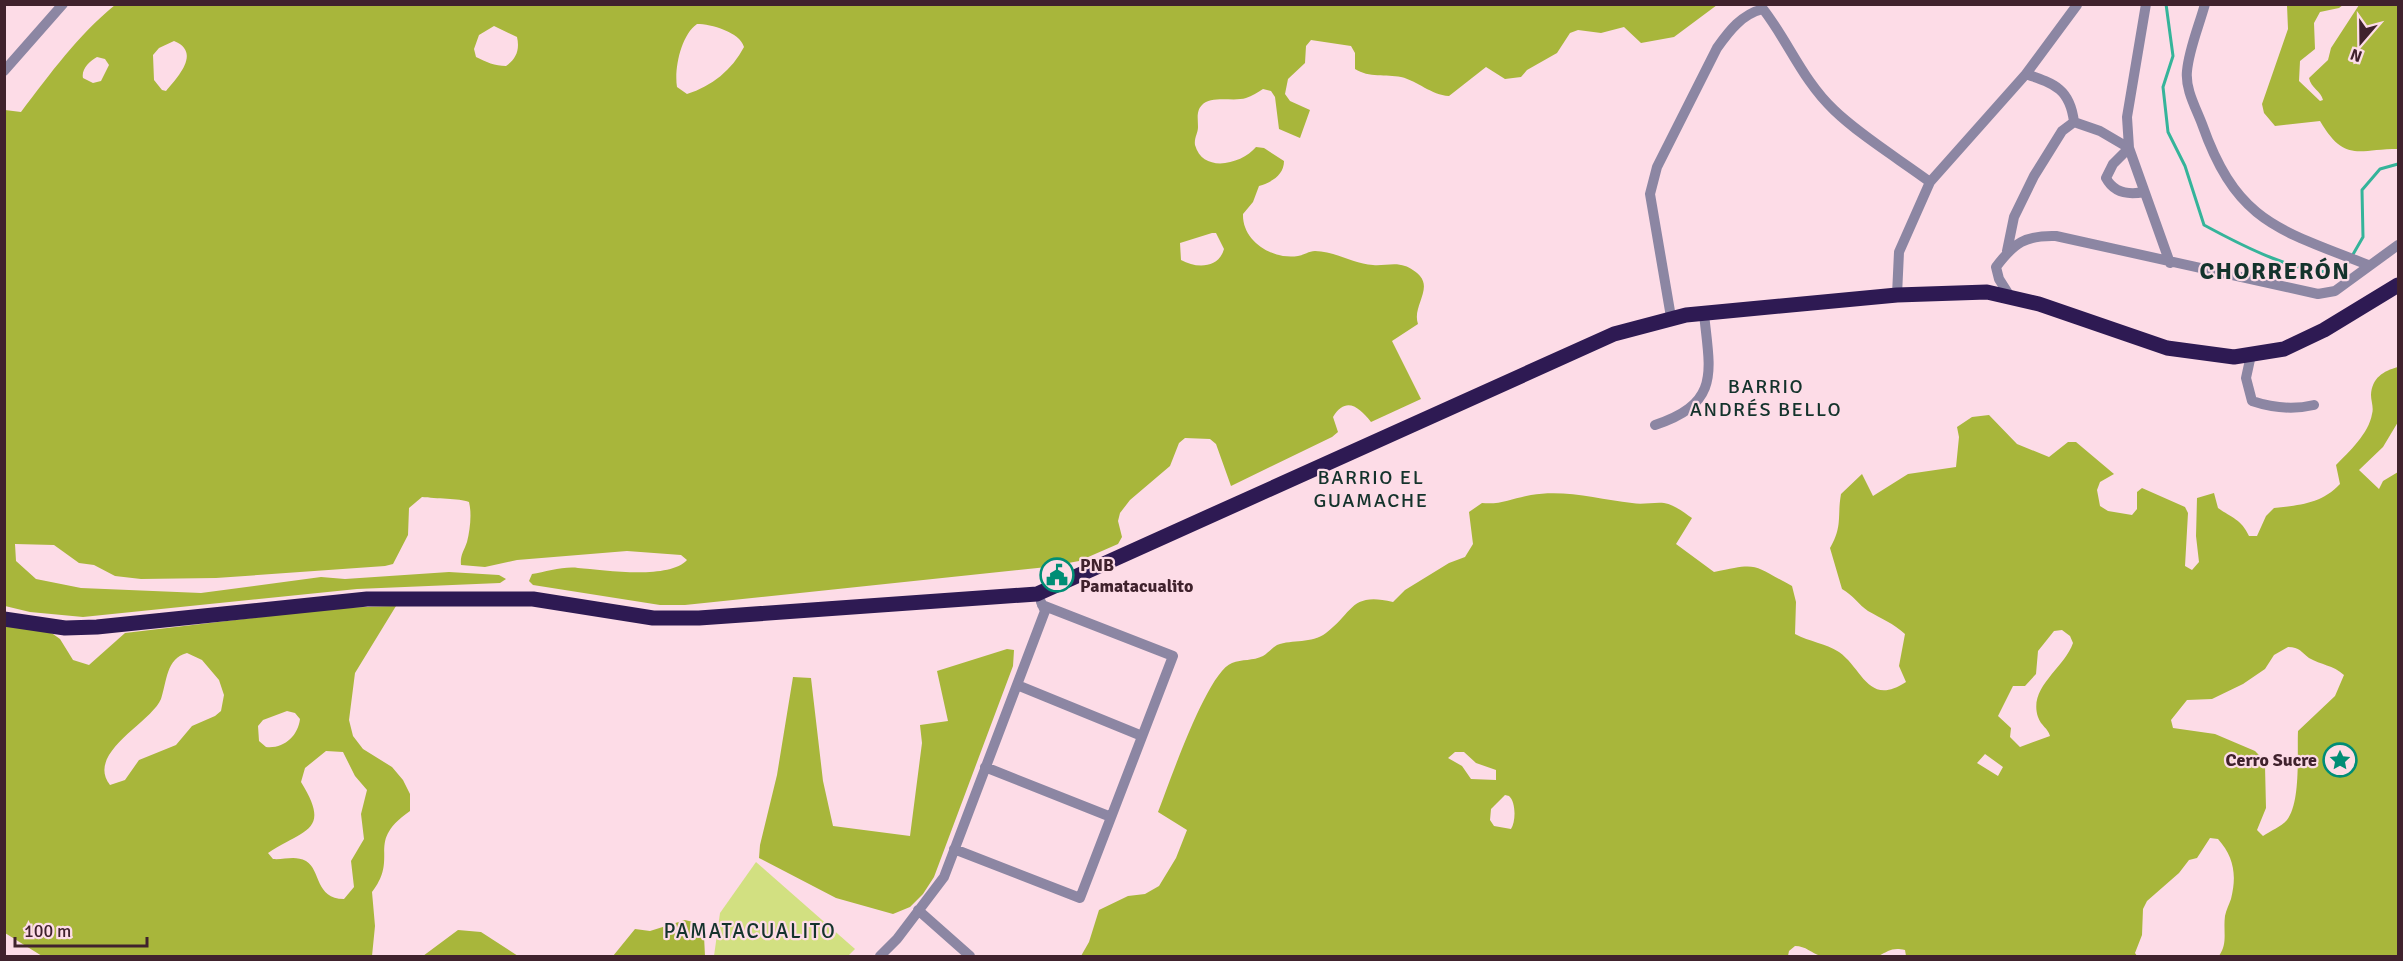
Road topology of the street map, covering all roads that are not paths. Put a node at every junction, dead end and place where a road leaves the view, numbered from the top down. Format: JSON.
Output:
{"nodes":[{"id":1,"x":63,"y":4,"type":"edge"},
{"id":2,"x":2146,"y":4,"type":"edge"},
{"id":3,"x":2205,"y":4,"type":"edge"},
{"id":4,"x":2077,"y":5,"type":"edge"},
{"id":5,"x":1766,"y":7,"type":"edge"},
{"id":6,"x":4,"y":71,"type":"edge"},
{"id":7,"x":2026,"y":74,"type":"junction"},
{"id":8,"x":2074,"y":122,"type":"junction"},
{"id":9,"x":2129,"y":148,"type":"junction"},
{"id":10,"x":1930,"y":182,"type":"junction"},
{"id":11,"x":2144,"y":192,"type":"junction"},
{"id":12,"x":2398,"y":245,"type":"edge"},
{"id":13,"x":2007,"y":251,"type":"junction"},
{"id":14,"x":2170,"y":263,"type":"junction"},
{"id":15,"x":2364,"y":263,"type":"junction"},
{"id":16,"x":2398,"y":285,"type":"edge"},
{"id":17,"x":1897,"y":294,"type":"junction"},
{"id":18,"x":2011,"y":298,"type":"junction"},
{"id":19,"x":1704,"y":314,"type":"junction"},
{"id":20,"x":1671,"y":317,"type":"junction"},
{"id":21,"x":2251,"y":355,"type":"junction"},
{"id":22,"x":2314,"y":405,"type":"dead end"},
{"id":23,"x":1655,"y":425,"type":"dead end"},
{"id":24,"x":1040,"y":600,"type":"junction"},
{"id":25,"x":4,"y":619,"type":"edge"},
{"id":26,"x":1017,"y":685,"type":"junction"},
{"id":27,"x":1142,"y":736,"type":"junction"},
{"id":28,"x":985,"y":767,"type":"junction"},
{"id":29,"x":1111,"y":817,"type":"junction"},
{"id":30,"x":954,"y":849,"type":"junction"},
{"id":31,"x":918,"y":910,"type":"junction"},
{"id":32,"x":880,"y":957,"type":"edge"},
{"id":33,"x":970,"y":957,"type":"edge"}],
"edges":[{"from":1,"to":6,"type":"street"},
{"from":2,"to":9,"type":"street"},
{"from":3,"to":15,"type":"street"},
{"from":4,"to":7,"type":"street"},
{"from":5,"to":10,"type":"street"},
{"from":5,"to":20,"type":"street"},
{"from":7,"to":8,"type":"street"},
{"from":7,"to":10,"type":"street"},
{"from":8,"to":9,"type":"street"},
{"from":8,"to":13,"type":"street"},
{"from":9,"to":11,"type":"street"},
{"from":9,"to":11,"type":"street"},
{"from":10,"to":17,"type":"street"},
{"from":11,"to":14,"type":"street"},
{"from":12,"to":15,"type":"street"},
{"from":13,"to":14,"type":"street"},
{"from":13,"to":18,"type":"street"},
{"from":14,"to":15,"type":"street"},
{"from":16,"to":21,"type":"highway"},
{"from":17,"to":18,"type":"highway"},
{"from":17,"to":19,"type":"highway"},
{"from":18,"to":21,"type":"highway"},
{"from":19,"to":20,"type":"highway"},
{"from":19,"to":23,"type":"street"},
{"from":20,"to":24,"type":"highway"},
{"from":21,"to":22,"type":"street"},
{"from":24,"to":25,"type":"highway"},
{"from":24,"to":26,"type":"street"},
{"from":24,"to":27,"type":"street"},
{"from":26,"to":27,"type":"street"},
{"from":26,"to":28,"type":"street"},
{"from":27,"to":29,"type":"street"},
{"from":28,"to":29,"type":"street"},
{"from":28,"to":30,"type":"street"},
{"from":29,"to":30,"type":"street"},
{"from":30,"to":31,"type":"street"},
{"from":31,"to":32,"type":"street"},
{"from":31,"to":33,"type":"street"}]}
